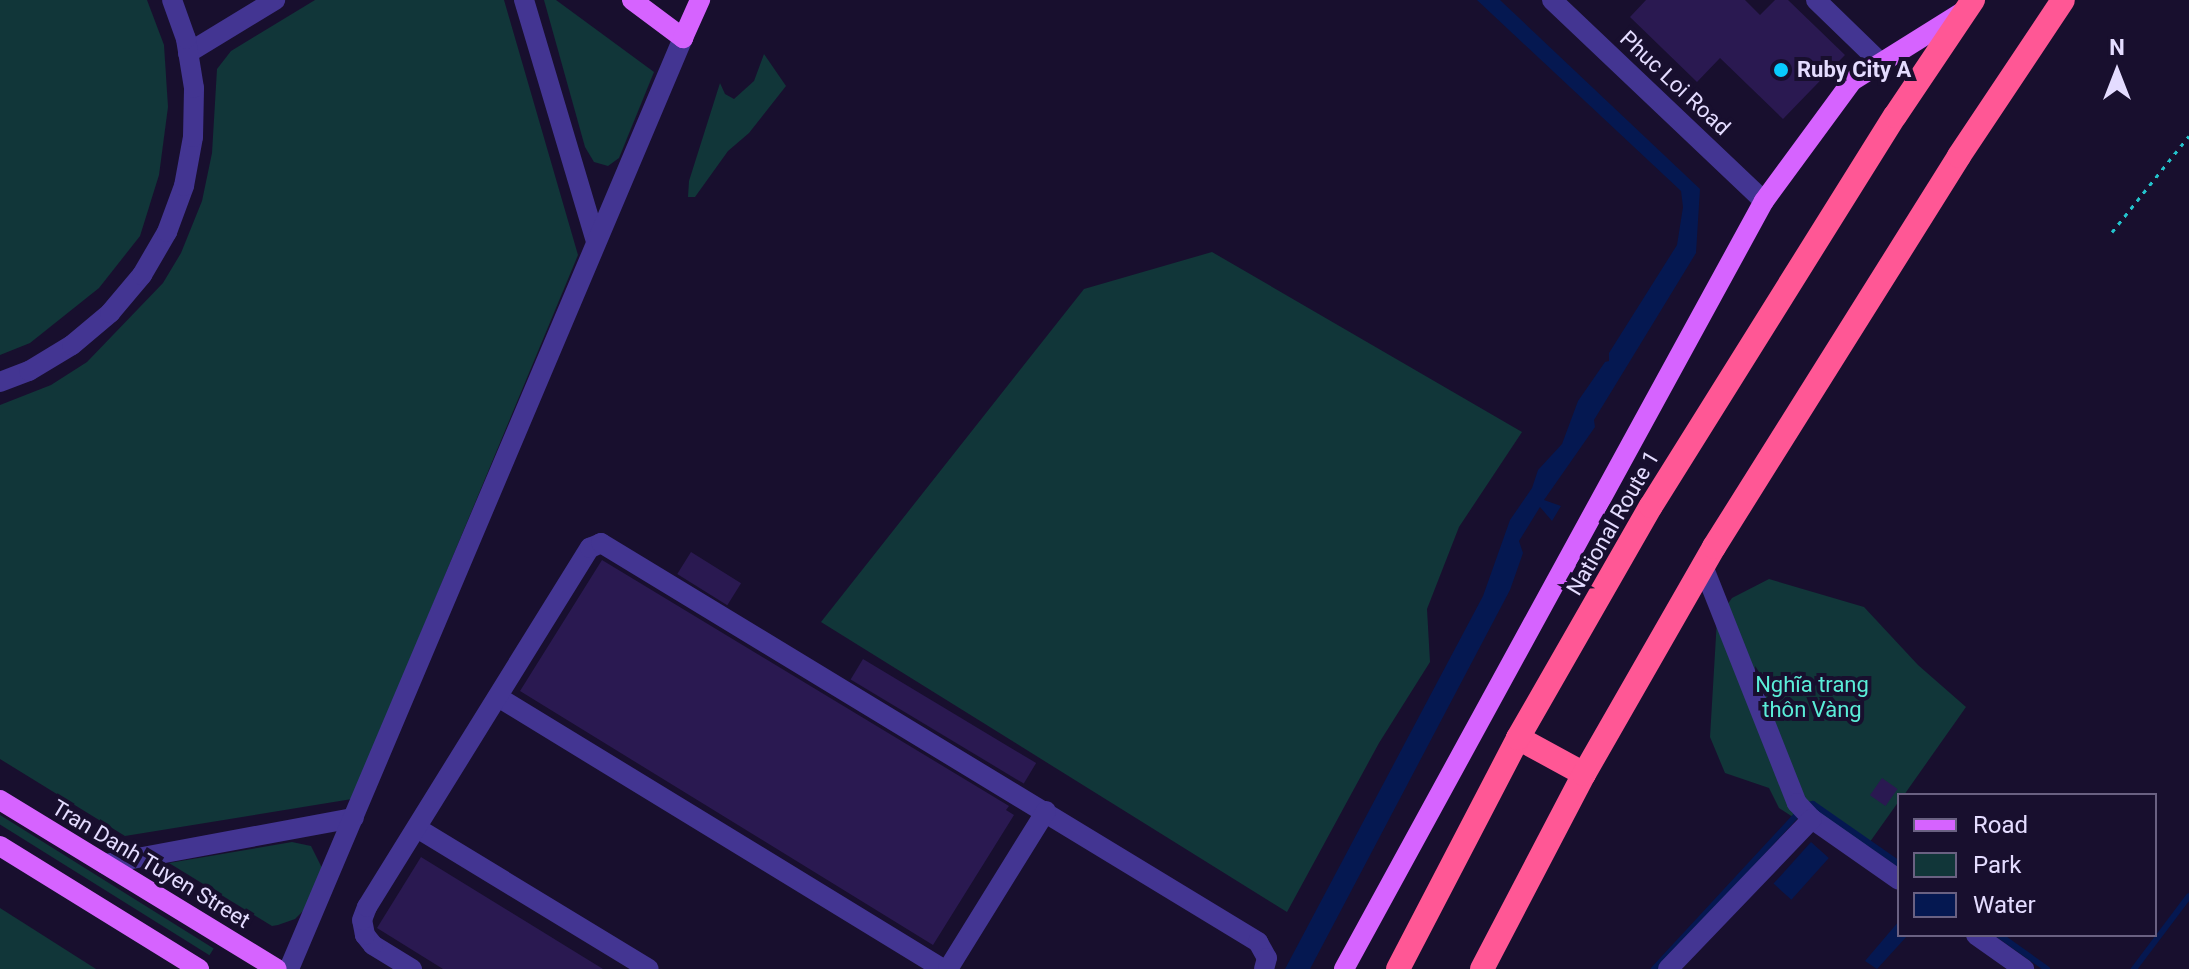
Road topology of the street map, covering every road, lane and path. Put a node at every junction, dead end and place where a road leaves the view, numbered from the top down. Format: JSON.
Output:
{"nodes":[{"id":1,"x":275,"y":0,"type":"edge"},
{"id":2,"x":524,"y":0,"type":"edge"},
{"id":3,"x":632,"y":0,"type":"edge"},
{"id":4,"x":700,"y":0,"type":"edge"},
{"id":5,"x":1552,"y":0,"type":"edge"},
{"id":6,"x":1816,"y":0,"type":"edge"},
{"id":7,"x":2063,"y":0,"type":"edge"},
{"id":8,"x":180,"y":3,"type":"edge"},
{"id":9,"x":1969,"y":5,"type":"edge"},
{"id":10,"x":683,"y":38,"type":"junction"},
{"id":11,"x":188,"y":53,"type":"junction"},
{"id":12,"x":1881,"y":63,"type":"junction"},
{"id":13,"x":2189,"y":136,"type":"edge"},
{"id":14,"x":1764,"y":201,"type":"junction"},
{"id":15,"x":2112,"y":232,"type":"dead end"},
{"id":16,"x":596,"y":242,"type":"junction"},
{"id":17,"x":0,"y":382,"type":"edge"},
{"id":18,"x":1703,"y":566,"type":"junction"},
{"id":19,"x":498,"y":697,"type":"junction"},
{"id":20,"x":1518,"y":738,"type":"junction"},
{"id":21,"x":1584,"y":774,"type":"junction"},
{"id":22,"x":0,"y":800,"type":"edge"},
{"id":23,"x":1046,"y":811,"type":"junction"},
{"id":24,"x":354,"y":818,"type":"junction"},
{"id":25,"x":1812,"y":819,"type":"junction"},
{"id":26,"x":417,"y":828,"type":"junction"},
{"id":27,"x":0,"y":846,"type":"edge"},
{"id":28,"x":105,"y":864,"type":"junction"},
{"id":29,"x":1897,"y":879,"type":"edge"},
{"id":30,"x":1979,"y":937,"type":"edge"},
{"id":31,"x":199,"y":969,"type":"edge"},
{"id":32,"x":277,"y":969,"type":"edge"},
{"id":33,"x":289,"y":969,"type":"edge"},
{"id":34,"x":412,"y":969,"type":"edge"},
{"id":35,"x":649,"y":969,"type":"edge"},
{"id":36,"x":945,"y":969,"type":"edge"},
{"id":37,"x":1264,"y":969,"type":"edge"},
{"id":38,"x":1344,"y":969,"type":"edge"},
{"id":39,"x":1398,"y":969,"type":"edge"},
{"id":40,"x":1482,"y":969,"type":"edge"},
{"id":41,"x":1668,"y":969,"type":"edge"},
{"id":42,"x":2024,"y":969,"type":"edge"}],
"edges":[{"from":1,"to":11,"type":"street"},
{"from":2,"to":16,"type":"street"},
{"from":3,"to":10,"type":"main road"},
{"from":4,"to":10,"type":"main road"},
{"from":5,"to":14,"type":"street","name":"Phuc Loi Road"},
{"from":6,"to":12,"type":"street"},
{"from":7,"to":18,"type":"highway"},
{"from":8,"to":11,"type":"street"},
{"from":9,"to":12,"type":"main road"},
{"from":9,"to":20,"type":"highway","name":"National Route 1"},
{"from":10,"to":16,"type":"street"},
{"from":11,"to":17,"type":"street"},
{"from":12,"to":14,"type":"main road"},
{"from":13,"to":15,"type":"path"},
{"from":14,"to":38,"type":"main road"},
{"from":16,"to":24,"type":"street"},
{"from":18,"to":21,"type":"highway"},
{"from":18,"to":25,"type":"street"},
{"from":19,"to":23,"type":"street"},
{"from":19,"to":26,"type":"street"},
{"from":19,"to":36,"type":"street"},
{"from":20,"to":21,"type":"highway"},
{"from":20,"to":39,"type":"highway","name":"National Route 1"},
{"from":21,"to":40,"type":"highway"},
{"from":22,"to":28,"type":"main road","name":"Tran Danh Tuyen Street"},
{"from":23,"to":36,"type":"street"},
{"from":23,"to":37,"type":"street"},
{"from":24,"to":28,"type":"street"},
{"from":24,"to":33,"type":"street"},
{"from":25,"to":29,"type":"street"},
{"from":25,"to":41,"type":"street"},
{"from":26,"to":34,"type":"street"},
{"from":26,"to":35,"type":"street"},
{"from":27,"to":31,"type":"main road"},
{"from":28,"to":32,"type":"main road","name":"Tran Danh Tuyen Street"},
{"from":30,"to":42,"type":"street"}]}
